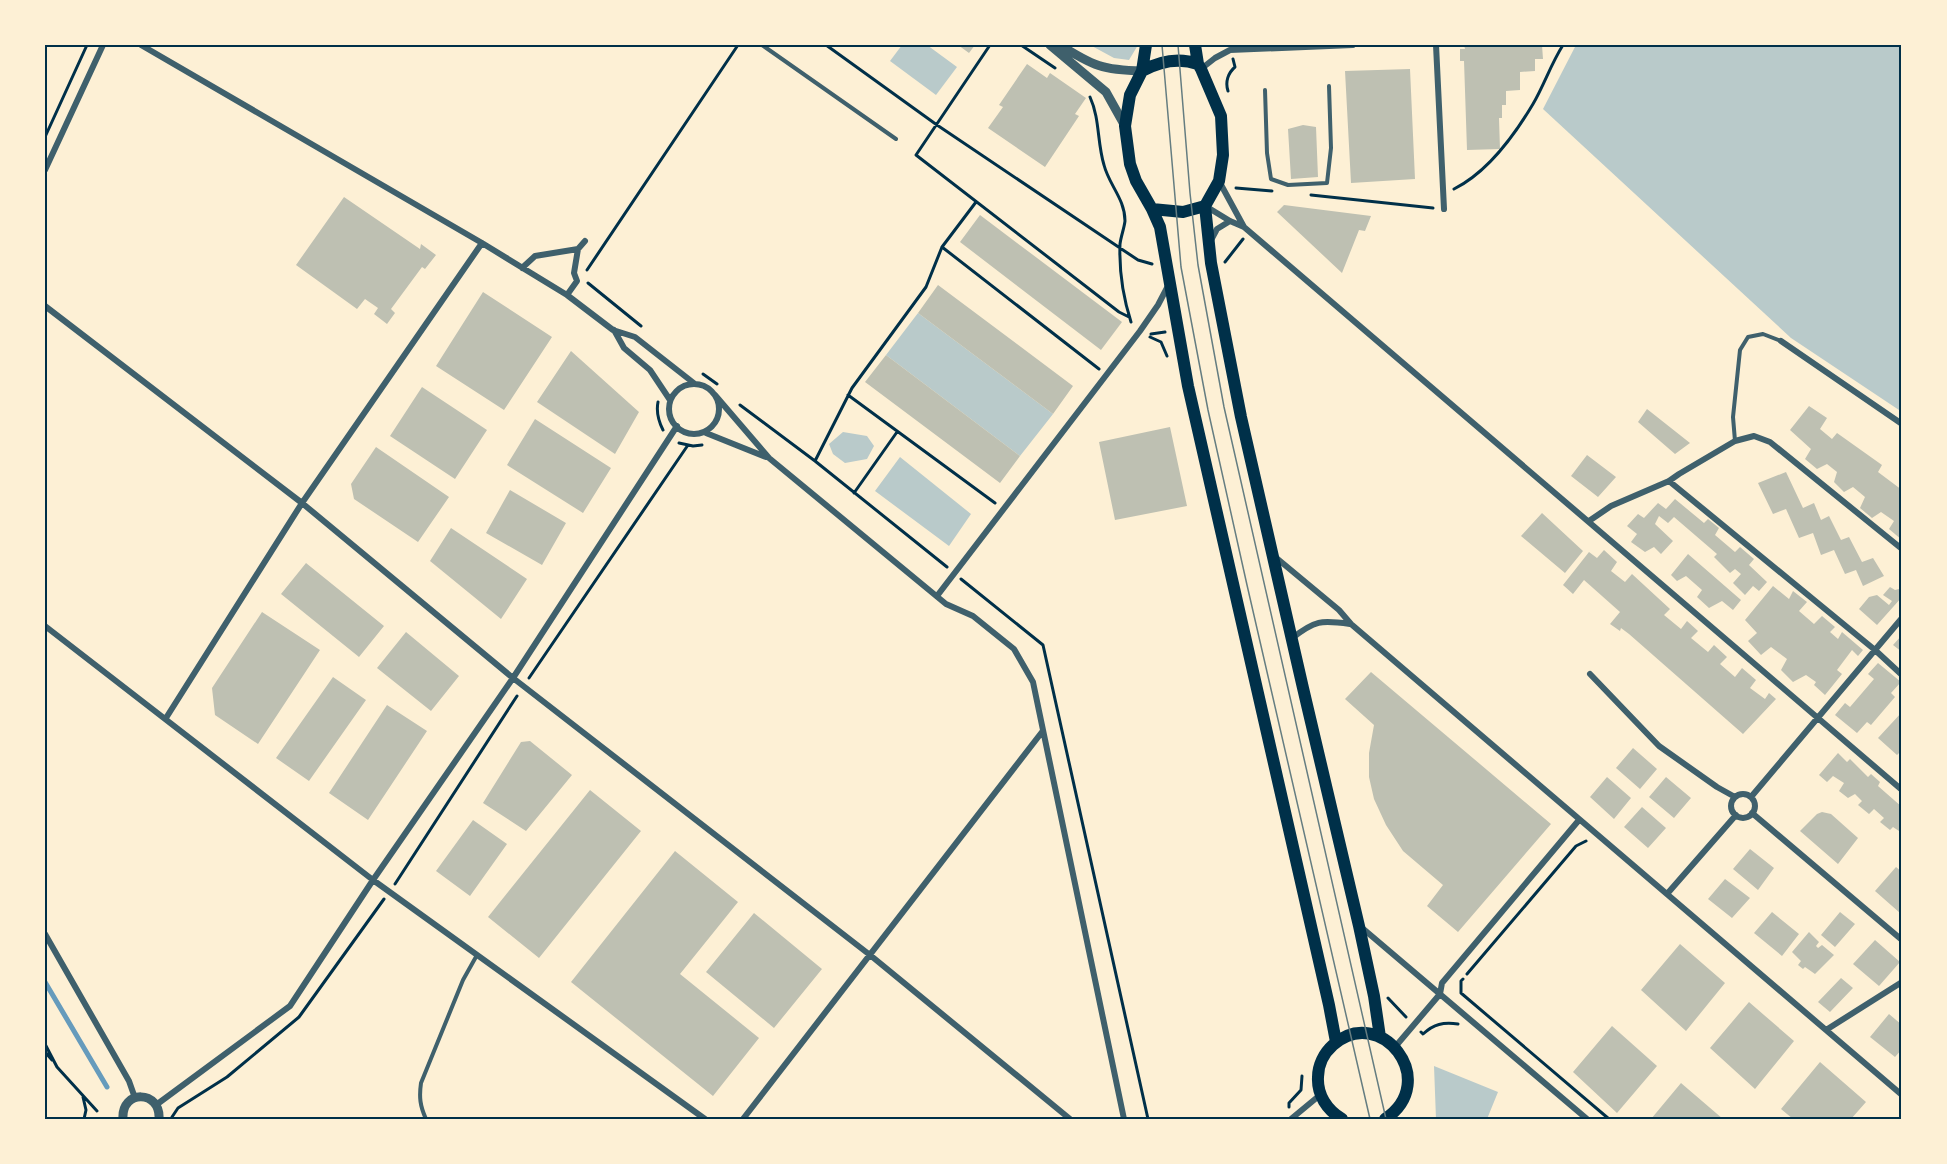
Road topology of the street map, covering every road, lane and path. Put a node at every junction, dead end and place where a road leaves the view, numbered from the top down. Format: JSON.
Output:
{"nodes":[{"id":1,"x":87,"y":45,"type":"edge"},
{"id":2,"x":103,"y":45,"type":"edge"},
{"id":3,"x":141,"y":45,"type":"edge"},
{"id":4,"x":738,"y":45,"type":"edge"},
{"id":5,"x":762,"y":45,"type":"edge"},
{"id":6,"x":826,"y":45,"type":"edge"},
{"id":7,"x":990,"y":45,"type":"edge"},
{"id":8,"x":1021,"y":45,"type":"edge"},
{"id":9,"x":1050,"y":45,"type":"edge"},
{"id":10,"x":1060,"y":45,"type":"edge"},
{"id":11,"x":1146,"y":45,"type":"edge"},
{"id":12,"x":1195,"y":45,"type":"edge"},
{"id":13,"x":1353,"y":45,"type":"edge"},
{"id":14,"x":1436,"y":45,"type":"edge"},
{"id":15,"x":1563,"y":45,"type":"edge"},
{"id":16,"x":1200,"y":66,"type":"junction"},
{"id":17,"x":1060,"y":71,"type":"dead end"},
{"id":18,"x":1142,"y":71,"type":"junction"},
{"id":19,"x":1329,"y":86,"type":"dead end"},
{"id":20,"x":1265,"y":90,"type":"dead end"},
{"id":21,"x":1089,"y":94,"type":"dead end"},
{"id":22,"x":937,"y":125,"type":"junction"},
{"id":23,"x":1125,"y":126,"type":"junction"},
{"id":24,"x":45,"y":137,"type":"edge"},
{"id":25,"x":896,"y":139,"type":"dead end"},
{"id":26,"x":45,"y":170,"type":"edge"},
{"id":27,"x":1219,"y":181,"type":"junction"},
{"id":28,"x":1235,"y":188,"type":"dead end"},
{"id":29,"x":1282,"y":192,"type":"dead end"},
{"id":30,"x":1305,"y":195,"type":"dead end"},
{"id":31,"x":1443,"y":195,"type":"junction"},
{"id":32,"x":976,"y":202,"type":"junction"},
{"id":33,"x":1205,"y":206,"type":"junction"},
{"id":34,"x":1152,"y":209,"type":"junction"},
{"id":35,"x":1444,"y":209,"type":"joint"},
{"id":36,"x":1230,"y":221,"type":"junction"},
{"id":37,"x":1244,"y":227,"type":"junction"},
{"id":38,"x":585,"y":241,"type":"dead end"},
{"id":39,"x":482,"y":243,"type":"junction"},
{"id":40,"x":1209,"y":245,"type":"junction"},
{"id":41,"x":942,"y":247,"type":"junction"},
{"id":42,"x":1120,"y":248,"type":"junction"},
{"id":43,"x":578,"y":249,"type":"junction"},
{"id":44,"x":522,"y":268,"type":"junction"},
{"id":45,"x":584,"y":274,"type":"dead end"},
{"id":46,"x":1169,"y":275,"type":"junction"},
{"id":47,"x":584,"y":280,"type":"dead end"},
{"id":48,"x":567,"y":296,"type":"junction"},
{"id":49,"x":45,"y":306,"type":"edge"},
{"id":50,"x":1130,"y":317,"type":"junction"},
{"id":51,"x":1135,"y":320,"type":"dead end"},
{"id":52,"x":1132,"y":324,"type":"dead end"},
{"id":53,"x":613,"y":330,"type":"junction"},
{"id":54,"x":646,"y":330,"type":"dead end"},
{"id":55,"x":1150,"y":337,"type":"dead end"},
{"id":56,"x":1781,"y":341,"type":"joint"},
{"id":57,"x":1168,"y":362,"type":"dead end"},
{"id":58,"x":683,"y":375,"type":"junction"},
{"id":59,"x":1107,"y":375,"type":"junction"},
{"id":60,"x":695,"y":384,"type":"junction"},
{"id":61,"x":663,"y":390,"type":"junction"},
{"id":62,"x":715,"y":395,"type":"junction"},
{"id":63,"x":848,"y":395,"type":"junction"},
{"id":64,"x":670,"y":400,"type":"junction"},
{"id":65,"x":741,"y":405,"type":"dead end"},
{"id":66,"x":728,"y":410,"type":"junction"},
{"id":67,"x":1902,"y":424,"type":"edge"},
{"id":68,"x":677,"y":426,"type":"junction"},
{"id":69,"x":897,"y":432,"type":"junction"},
{"id":70,"x":706,"y":433,"type":"junction"},
{"id":71,"x":717,"y":437,"type":"junction"},
{"id":72,"x":670,"y":438,"type":"junction"},
{"id":73,"x":1735,"y":441,"type":"junction"},
{"id":74,"x":769,"y":458,"type":"junction"},
{"id":75,"x":815,"y":461,"type":"junction"},
{"id":76,"x":1669,"y":481,"type":"junction"},
{"id":77,"x":854,"y":493,"type":"junction"},
{"id":78,"x":302,"y":503,"type":"junction"},
{"id":79,"x":1004,"y":509,"type":"junction"},
{"id":80,"x":1589,"y":521,"type":"junction"},
{"id":81,"x":1902,"y":549,"type":"edge"},
{"id":82,"x":1272,"y":553,"type":"junction"},
{"id":83,"x":954,"y":573,"type":"junction"},
{"id":84,"x":964,"y":581,"type":"dead end"},
{"id":85,"x":937,"y":596,"type":"junction"},
{"id":86,"x":1902,"y":618,"type":"edge"},
{"id":87,"x":1351,"y":624,"type":"junction"},
{"id":88,"x":45,"y":626,"type":"edge"},
{"id":89,"x":1291,"y":639,"type":"junction"},
{"id":90,"x":1875,"y":650,"type":"junction"},
{"id":91,"x":1590,"y":674,"type":"dead end"},
{"id":92,"x":1902,"y":675,"type":"edge"},
{"id":93,"x":513,"y":678,"type":"junction"},
{"id":94,"x":166,"y":718,"type":"junction"},
{"id":95,"x":1816,"y":718,"type":"junction"},
{"id":96,"x":1042,"y":732,"type":"junction"},
{"id":97,"x":1902,"y":790,"type":"edge"},
{"id":98,"x":1735,"y":797,"type":"junction"},
{"id":99,"x":1751,"y":797,"type":"junction"},
{"id":100,"x":1752,"y":813,"type":"junction"},
{"id":101,"x":1736,"y":815,"type":"junction"},
{"id":102,"x":1579,"y":820,"type":"junction"},
{"id":103,"x":1594,"y":847,"type":"dead end"},
{"id":104,"x":373,"y":880,"type":"junction"},
{"id":105,"x":1667,"y":894,"type":"junction"},
{"id":106,"x":1359,"y":926,"type":"junction"},
{"id":107,"x":45,"y":934,"type":"edge"},
{"id":108,"x":1902,"y":940,"type":"edge"},
{"id":109,"x":477,"y":955,"type":"junction"},
{"id":110,"x":870,"y":955,"type":"junction"},
{"id":111,"x":1902,"y":982,"type":"edge"},
{"id":112,"x":1440,"y":994,"type":"junction"},
{"id":113,"x":1826,"y":1030,"type":"junction"},
{"id":114,"x":1380,"y":1037,"type":"junction"},
{"id":115,"x":1336,"y":1042,"type":"junction"},
{"id":116,"x":45,"y":1044,"type":"edge"},
{"id":117,"x":1395,"y":1047,"type":"junction"},
{"id":118,"x":45,"y":1053,"type":"edge"},
{"id":119,"x":57,"y":1067,"type":"junction"},
{"id":120,"x":1303,"y":1069,"type":"dead end"},
{"id":121,"x":1320,"y":1094,"type":"junction"},
{"id":122,"x":82,"y":1095,"type":"junction"},
{"id":123,"x":1902,"y":1095,"type":"edge"},
{"id":124,"x":135,"y":1098,"type":"junction"},
{"id":125,"x":156,"y":1105,"type":"junction"},
{"id":126,"x":1290,"y":1109,"type":"dead end"},
{"id":127,"x":97,"y":1111,"type":"dead end"},
{"id":128,"x":1400,"y":1113,"type":"edge"},
{"id":129,"x":84,"y":1119,"type":"edge"},
{"id":130,"x":123,"y":1119,"type":"edge"},
{"id":131,"x":159,"y":1119,"type":"edge"},
{"id":132,"x":426,"y":1119,"type":"edge"},
{"id":133,"x":705,"y":1119,"type":"edge"},
{"id":134,"x":743,"y":1119,"type":"edge"},
{"id":135,"x":1070,"y":1119,"type":"edge"},
{"id":136,"x":1124,"y":1119,"type":"edge"},
{"id":137,"x":1148,"y":1119,"type":"edge"},
{"id":138,"x":1291,"y":1119,"type":"edge"},
{"id":139,"x":1342,"y":1119,"type":"edge"},
{"id":140,"x":1385,"y":1119,"type":"edge"},
{"id":141,"x":1587,"y":1119,"type":"edge"},
{"id":142,"x":1609,"y":1119,"type":"edge"}],
"edges":[{"from":1,"to":24,"type":"path"},
{"from":2,"to":26,"type":"street"},
{"from":3,"to":39,"type":"street"},
{"from":4,"to":45,"type":"path"},
{"from":5,"to":25,"type":"lane"},
{"from":6,"to":22,"type":"path"},
{"from":7,"to":22,"type":"path"},
{"from":8,"to":17,"type":"path"},
{"from":9,"to":23,"type":"street"},
{"from":10,"to":18,"type":"street"},
{"from":11,"to":18,"type":"main road"},
{"from":12,"to":16,"type":"main road"},
{"from":13,"to":16,"type":"street"},
{"from":14,"to":31,"type":"street"},
{"from":15,"to":31,"type":"path"},
{"from":16,"to":18,"type":"main road"},
{"from":16,"to":27,"type":"main road"},
{"from":18,"to":23,"type":"main road"},
{"from":19,"to":20,"type":"lane"},
{"from":21,"to":42,"type":"path"},
{"from":22,"to":32,"type":"path"},
{"from":22,"to":42,"type":"path"},
{"from":23,"to":34,"type":"main road"},
{"from":27,"to":33,"type":"main road"},
{"from":27,"to":37,"type":"street"},
{"from":28,"to":29,"type":"path"},
{"from":30,"to":35,"type":"path"},
{"from":31,"to":35,"type":"street"},
{"from":32,"to":41,"type":"path"},
{"from":32,"to":50,"type":"path"},
{"from":33,"to":34,"type":"main road"},
{"from":33,"to":36,"type":"street"},
{"from":33,"to":40,"type":"main road"},
{"from":34,"to":46,"type":"main road"},
{"from":36,"to":37,"type":"street"},
{"from":36,"to":40,"type":"street"},
{"from":37,"to":80,"type":"street"},
{"from":38,"to":43,"type":"street"},
{"from":39,"to":44,"type":"street"},
{"from":39,"to":78,"type":"street"},
{"from":40,"to":82,"type":"main road"},
{"from":41,"to":59,"type":"path"},
{"from":41,"to":63,"type":"path"},
{"from":42,"to":46,"type":"path"},
{"from":42,"to":50,"type":"path"},
{"from":43,"to":44,"type":"street"},
{"from":43,"to":48,"type":"street"},
{"from":44,"to":48,"type":"street"},
{"from":46,"to":59,"type":"street"},
{"from":46,"to":115,"type":"main road"},
{"from":47,"to":54,"type":"path"},
{"from":48,"to":53,"type":"street"},
{"from":49,"to":78,"type":"street"},
{"from":50,"to":51,"type":"path"},
{"from":50,"to":52,"type":"path"},
{"from":53,"to":58,"type":"street"},
{"from":53,"to":61,"type":"street"},
{"from":55,"to":57,"type":"path"},
{"from":56,"to":67,"type":"street"},
{"from":56,"to":73,"type":"lane"},
{"from":58,"to":60,"type":"street"},
{"from":58,"to":66,"type":"path"},
{"from":59,"to":79,"type":"street"},
{"from":60,"to":62,"type":"street"},
{"from":60,"to":64,"type":"street"},
{"from":61,"to":64,"type":"street"},
{"from":61,"to":72,"type":"path"},
{"from":62,"to":66,"type":"street"},
{"from":62,"to":70,"type":"street"},
{"from":63,"to":69,"type":"path"},
{"from":63,"to":75,"type":"path"},
{"from":64,"to":68,"type":"street"},
{"from":65,"to":75,"type":"path"},
{"from":66,"to":74,"type":"street"},
{"from":68,"to":70,"type":"street"},
{"from":68,"to":72,"type":"street"},
{"from":69,"to":77,"type":"path"},
{"from":69,"to":79,"type":"path"},
{"from":70,"to":71,"type":"street"},
{"from":71,"to":72,"type":"path"},
{"from":71,"to":74,"type":"street"},
{"from":72,"to":93,"type":"street"},
{"from":73,"to":76,"type":"street"},
{"from":73,"to":81,"type":"street"},
{"from":74,"to":85,"type":"street"},
{"from":75,"to":77,"type":"path"},
{"from":76,"to":80,"type":"street"},
{"from":76,"to":90,"type":"street"},
{"from":77,"to":83,"type":"path"},
{"from":78,"to":93,"type":"street"},
{"from":78,"to":94,"type":"street"},
{"from":79,"to":83,"type":"street"},
{"from":80,"to":95,"type":"street"},
{"from":82,"to":87,"type":"street"},
{"from":82,"to":89,"type":"main road"},
{"from":83,"to":85,"type":"street"},
{"from":84,"to":137,"type":"path"},
{"from":85,"to":96,"type":"street"},
{"from":86,"to":90,"type":"street"},
{"from":87,"to":89,"type":"street"},
{"from":87,"to":102,"type":"street"},
{"from":88,"to":94,"type":"street"},
{"from":89,"to":106,"type":"main road"},
{"from":90,"to":92,"type":"street"},
{"from":90,"to":95,"type":"street"},
{"from":91,"to":98,"type":"street"},
{"from":93,"to":104,"type":"street"},
{"from":93,"to":110,"type":"street"},
{"from":94,"to":104,"type":"street"},
{"from":95,"to":97,"type":"street"},
{"from":95,"to":99,"type":"street"},
{"from":96,"to":110,"type":"street"},
{"from":96,"to":136,"type":"street"},
{"from":98,"to":99,"type":"street"},
{"from":98,"to":101,"type":"street"},
{"from":99,"to":100,"type":"street"},
{"from":100,"to":101,"type":"street"},
{"from":100,"to":108,"type":"street"},
{"from":101,"to":105,"type":"street"},
{"from":102,"to":105,"type":"street"},
{"from":102,"to":112,"type":"street"},
{"from":103,"to":142,"type":"path"},
{"from":104,"to":109,"type":"street"},
{"from":104,"to":125,"type":"street"},
{"from":105,"to":113,"type":"street"},
{"from":106,"to":112,"type":"street"},
{"from":106,"to":114,"type":"main road"},
{"from":107,"to":124,"type":"street"},
{"from":109,"to":132,"type":"lane"},
{"from":109,"to":133,"type":"street"},
{"from":110,"to":134,"type":"street"},
{"from":110,"to":135,"type":"street"},
{"from":111,"to":113,"type":"street"},
{"from":112,"to":117,"type":"street"},
{"from":112,"to":141,"type":"street"},
{"from":113,"to":123,"type":"street"},
{"from":114,"to":115,"type":"main road"},
{"from":114,"to":117,"type":"main road"},
{"from":115,"to":121,"type":"main road"},
{"from":116,"to":119,"type":"path"},
{"from":117,"to":128,"type":"main road"},
{"from":118,"to":119,"type":"path"},
{"from":119,"to":122,"type":"path"},
{"from":120,"to":126,"type":"path"},
{"from":121,"to":138,"type":"street"},
{"from":121,"to":139,"type":"main road"},
{"from":122,"to":127,"type":"path"},
{"from":122,"to":129,"type":"path"},
{"from":124,"to":125,"type":"street"},
{"from":124,"to":130,"type":"street"},
{"from":125,"to":131,"type":"street"},
{"from":128,"to":140,"type":"main road"}]}
